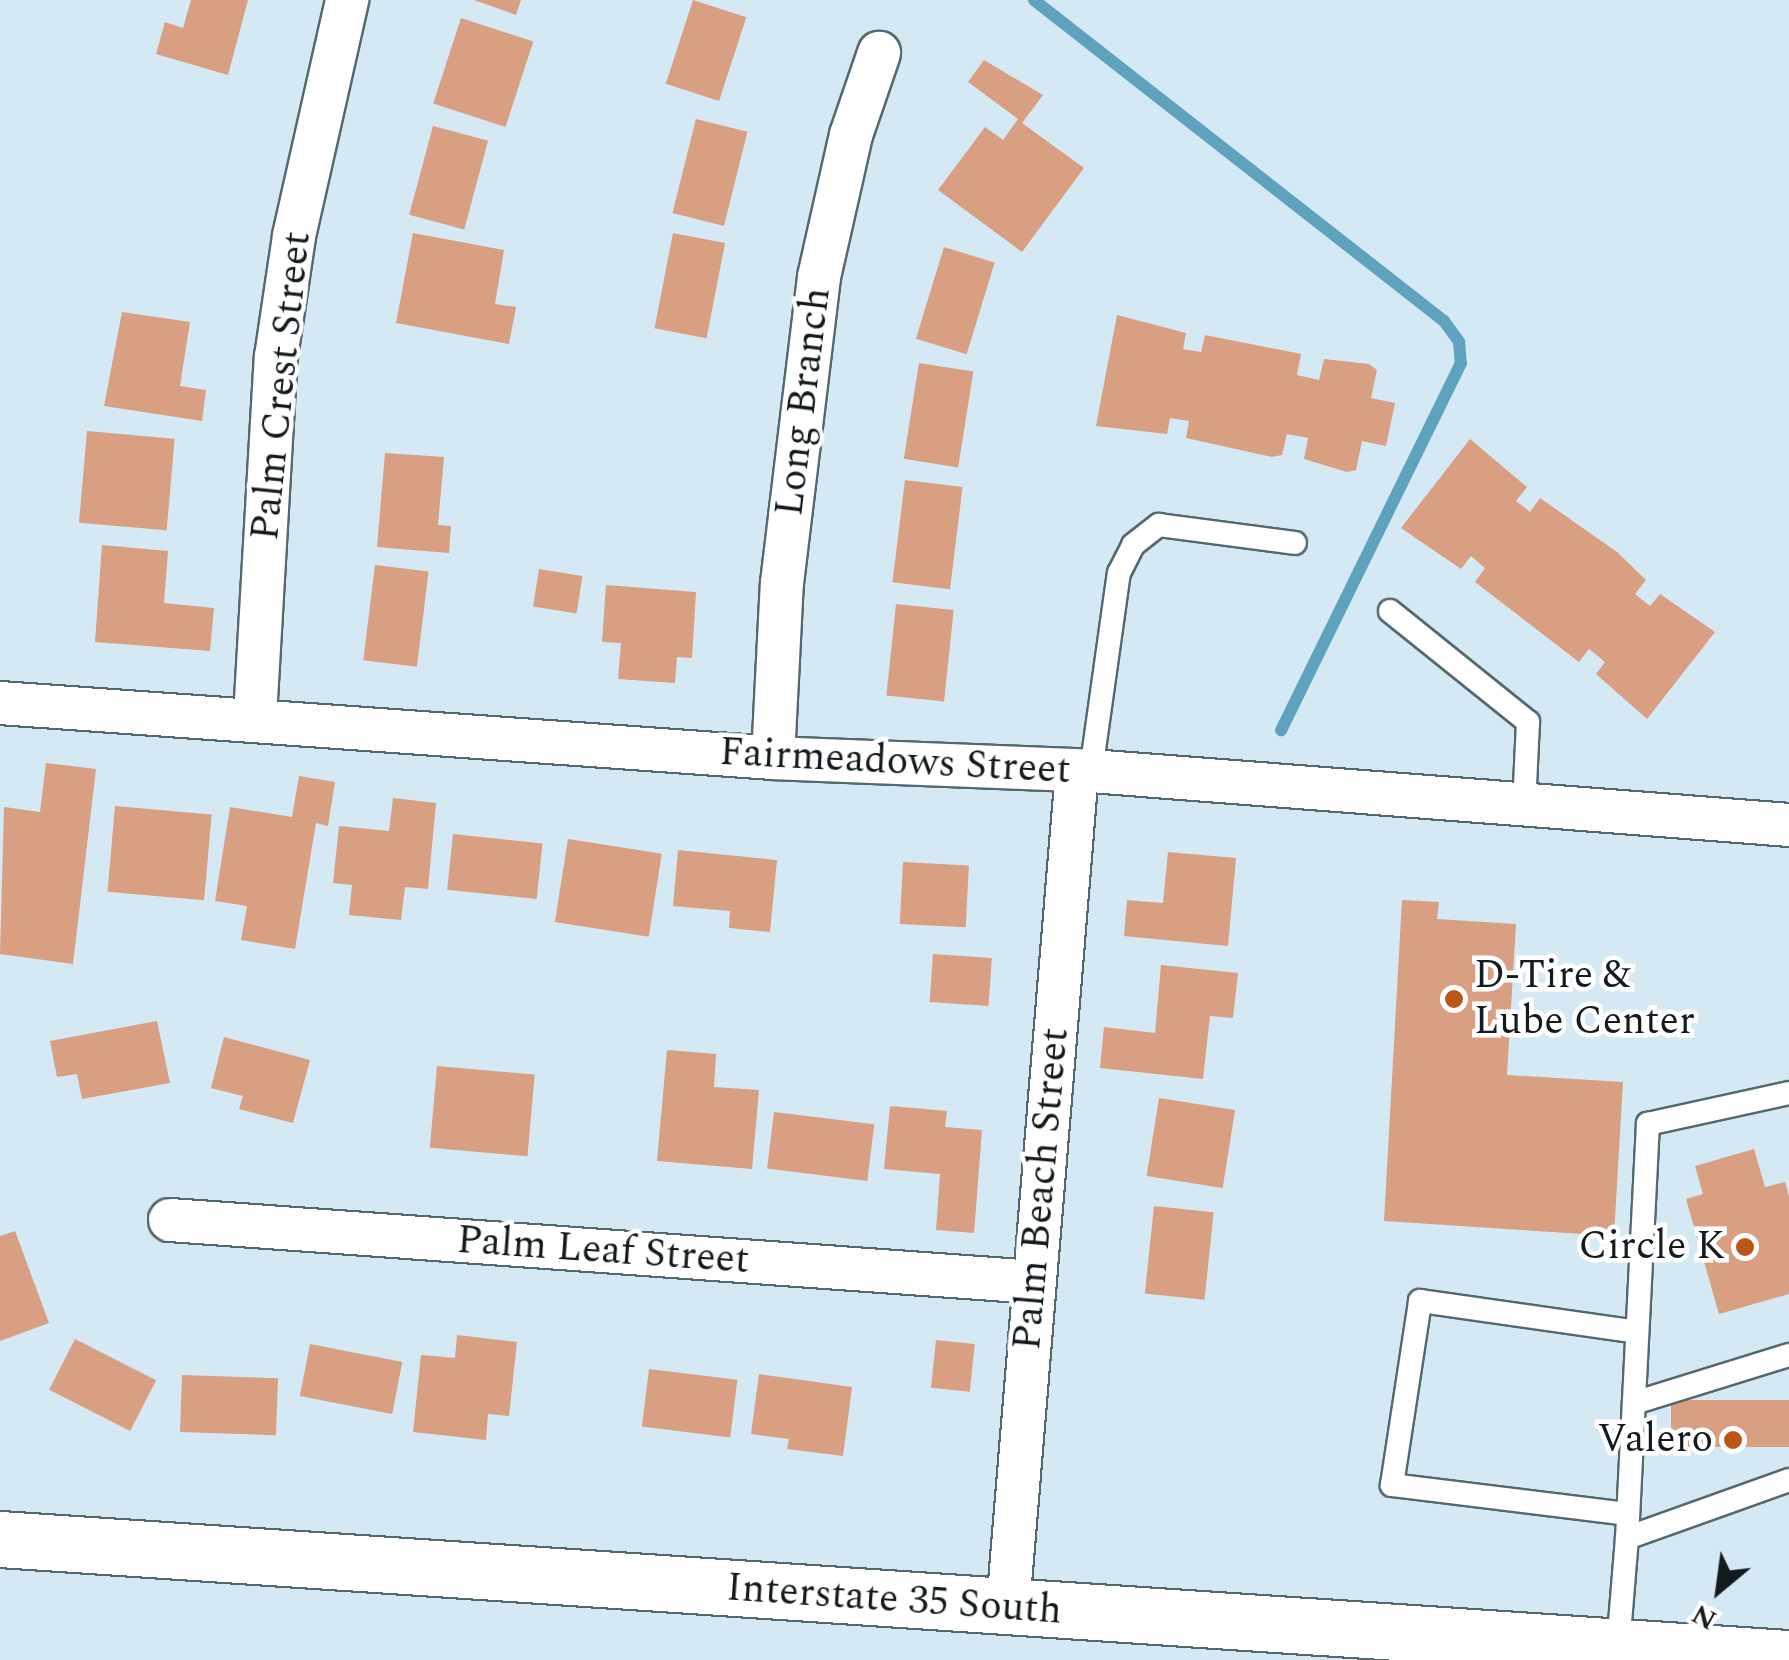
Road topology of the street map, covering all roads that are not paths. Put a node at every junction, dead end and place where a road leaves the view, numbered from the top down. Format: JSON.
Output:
{"nodes":[{"id":1,"x":347,"y":0,"type":"edge"},
{"id":2,"x":879,"y":54,"type":"dead end"},
{"id":3,"x":1295,"y":543,"type":"dead end"},
{"id":4,"x":1390,"y":611,"type":"dead end"},
{"id":5,"x":0,"y":703,"type":"edge"},
{"id":6,"x":255,"y":717,"type":"junction"},
{"id":7,"x":773,"y":758,"type":"junction"},
{"id":8,"x":1084,"y":771,"type":"junction"},
{"id":9,"x":1524,"y":807,"type":"junction"},
{"id":10,"x":1789,"y":824,"type":"edge"},
{"id":11,"x":1789,"y":1092,"type":"edge"},
{"id":12,"x":170,"y":1220,"type":"dead end"},
{"id":13,"x":1035,"y":1282,"type":"junction"},
{"id":14,"x":1637,"y":1332,"type":"junction"},
{"id":15,"x":1789,"y":1355,"type":"edge"},
{"id":16,"x":1634,"y":1404,"type":"junction"},
{"id":17,"x":1789,"y":1480,"type":"edge"},
{"id":18,"x":1628,"y":1526,"type":"junction"},
{"id":19,"x":0,"y":1538,"type":"edge"},
{"id":20,"x":1008,"y":1608,"type":"junction"},
{"id":21,"x":1620,"y":1653,"type":"edge"},
{"id":22,"x":1789,"y":1658,"type":"edge"}],
"edges":[{"from":1,"to":6,"type":"street","name":"Palm Crest Street"},
{"from":2,"to":7,"type":"street","name":"Long Branch"},
{"from":3,"to":8,"type":"lane"},
{"from":4,"to":9,"type":"lane"},
{"from":5,"to":6,"type":"street","name":"Fairmeadows Street"},
{"from":6,"to":7,"type":"street","name":"Fairmeadows Street"},
{"from":7,"to":8,"type":"street","name":"Fairmeadows Street"},
{"from":8,"to":9,"type":"street","name":"Fairmeadows Street"},
{"from":8,"to":13,"type":"street","name":"Palm Beach Street"},
{"from":9,"to":10,"type":"street","name":"Fairmeadows Street"},
{"from":11,"to":14,"type":"lane"},
{"from":12,"to":13,"type":"street","name":"Palm Leaf Street"},
{"from":13,"to":20,"type":"street","name":"Palm Beach Street"},
{"from":14,"to":16,"type":"lane"},
{"from":14,"to":18,"type":"lane"},
{"from":15,"to":16,"type":"lane"},
{"from":16,"to":18,"type":"lane"},
{"from":17,"to":18,"type":"lane"},
{"from":18,"to":21,"type":"lane"},
{"from":19,"to":20,"type":"main road","name":"Interstate 35 South"},
{"from":20,"to":21,"type":"main road","name":"Interstate 35 South"},
{"from":21,"to":22,"type":"main road","name":"Interstate 35 South"}]}
